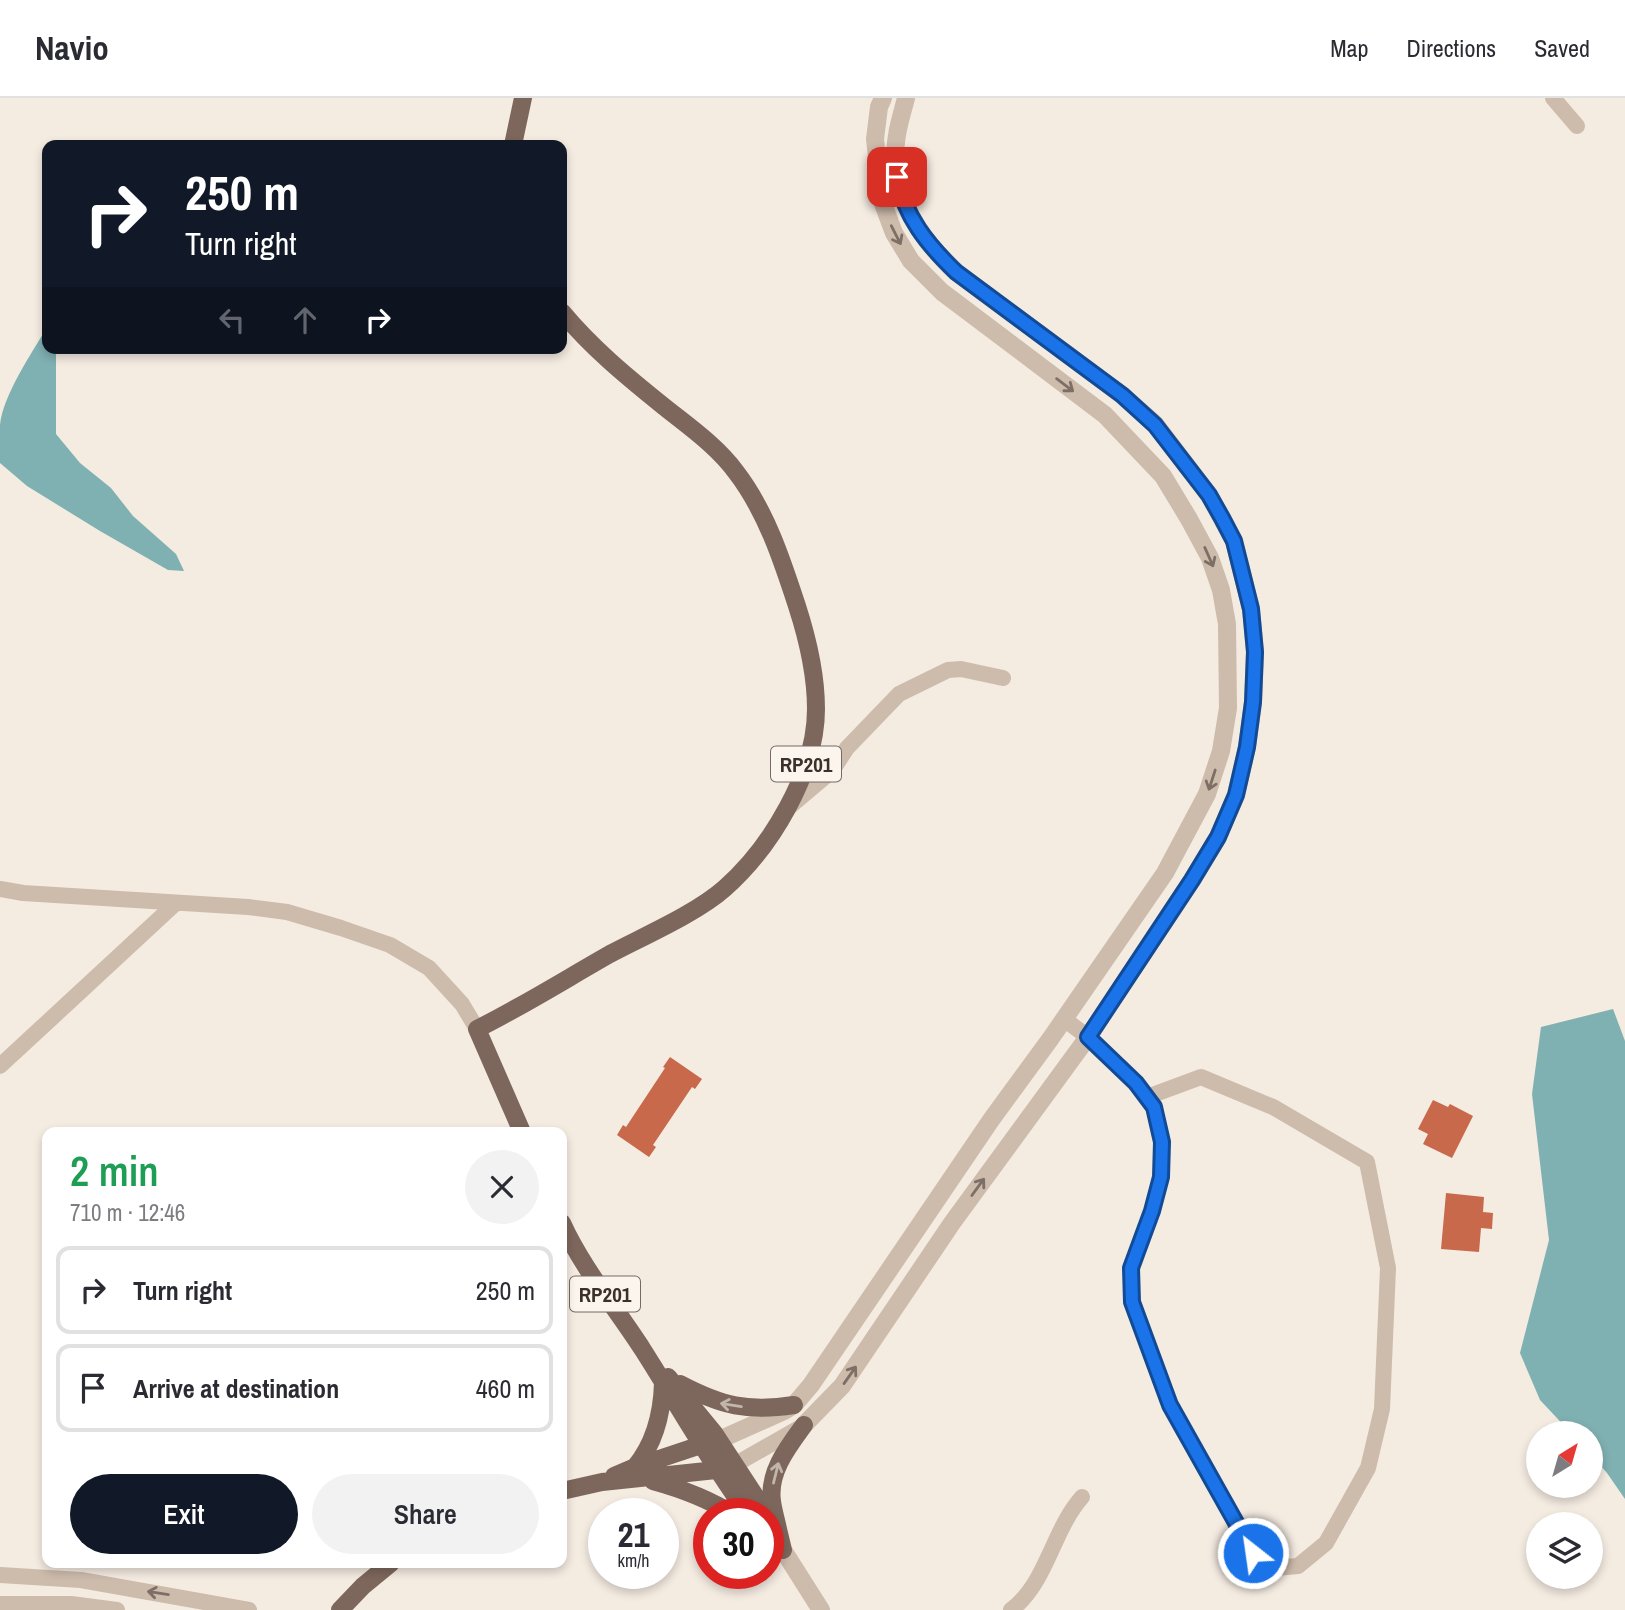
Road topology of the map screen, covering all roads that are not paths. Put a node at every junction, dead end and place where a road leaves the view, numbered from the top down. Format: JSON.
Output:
{"nodes":[{"id":1,"x":523,"y":98,"type":"edge"},
{"id":2,"x":883,"y":98,"type":"edge"},
{"id":3,"x":906,"y":98,"type":"edge"},
{"id":4,"x":1553,"y":98,"type":"edge"},
{"id":5,"x":1577,"y":126,"type":"dead end"},
{"id":6,"x":514,"y":140,"type":"edge"},
{"id":7,"x":567,"y":318,"type":"edge"},
{"id":8,"x":1003,"y":678,"type":"dead end"},
{"id":9,"x":787,"y":810,"type":"junction"},
{"id":10,"x":0,"y":889,"type":"edge"},
{"id":11,"x":176,"y":903,"type":"junction"},
{"id":12,"x":1064,"y":1019,"type":"junction"},
{"id":13,"x":477,"y":1029,"type":"junction"},
{"id":14,"x":1088,"y":1037,"type":"junction"},
{"id":15,"x":0,"y":1066,"type":"edge"},
{"id":16,"x":1147,"y":1097,"type":"junction"},
{"id":17,"x":520,"y":1127,"type":"edge"},
{"id":18,"x":567,"y":1232,"type":"edge"},
{"id":19,"x":668,"y":1382,"type":"junction"},
{"id":20,"x":794,"y":1405,"type":"junction"},
{"id":21,"x":804,"y":1425,"type":"junction"},
{"id":22,"x":719,"y":1440,"type":"junction"},
{"id":23,"x":700,"y":1445,"type":"junction"},
{"id":24,"x":736,"y":1464,"type":"junction"},
{"id":25,"x":716,"y":1471,"type":"junction"},
{"id":26,"x":639,"y":1473,"type":"junction"},
{"id":27,"x":567,"y":1490,"type":"edge"},
{"id":28,"x":1082,"y":1497,"type":"dead end"},
{"id":29,"x":704,"y":1498,"type":"edge"},
{"id":30,"x":736,"y":1498,"type":"edge"},
{"id":31,"x":755,"y":1498,"type":"edge"},
{"id":32,"x":771,"y":1498,"type":"edge"},
{"id":33,"x":784,"y":1552,"type":"edge"},
{"id":34,"x":386,"y":1568,"type":"edge"},
{"id":35,"x":0,"y":1575,"type":"edge"},
{"id":36,"x":0,"y":1604,"type":"edge"},
{"id":37,"x":117,"y":1610,"type":"edge"},
{"id":38,"x":249,"y":1610,"type":"edge"},
{"id":39,"x":340,"y":1610,"type":"edge"},
{"id":40,"x":821,"y":1610,"type":"edge"},
{"id":41,"x":1011,"y":1610,"type":"edge"}],
"edges":[{"from":1,"to":6,"type":"main road"},
{"from":2,"to":12,"type":"street","one_way":true},
{"from":3,"to":14,"type":"street"},
{"from":4,"to":5,"type":"street"},
{"from":7,"to":9,"type":"main road","number":"RP201"},
{"from":8,"to":9,"type":"street"},
{"from":9,"to":13,"type":"main road","number":"RP201"},
{"from":10,"to":11,"type":"street"},
{"from":11,"to":13,"type":"street"},
{"from":11,"to":15,"type":"street"},
{"from":12,"to":14,"type":"street"},
{"from":12,"to":20,"type":"street"},
{"from":13,"to":17,"type":"main road"},
{"from":14,"to":16,"type":"street"},
{"from":21,"to":14,"type":"street","one_way":true},
{"from":16,"to":16,"type":"street"},
{"from":18,"to":19,"type":"main road","number":"RP201"},
{"from":20,"to":19,"type":"main road","one_way":true},
{"from":19,"to":22,"type":"main road","number":"RP201"},
{"from":19,"to":23,"type":"main road","number":"RP201"},
{"from":19,"to":26,"type":"main road"},
{"from":20,"to":22,"type":"street"},
{"from":21,"to":24,"type":"street"},
{"from":32,"to":21,"type":"main road","one_way":true},
{"from":22,"to":23,"type":"main road"},
{"from":22,"to":24,"type":"main road","number":"RP201"},
{"from":23,"to":25,"type":"main road","number":"RP201"},
{"from":23,"to":26,"type":"main road"},
{"from":24,"to":25,"type":"main road"},
{"from":24,"to":31,"type":"main road"},
{"from":25,"to":26,"type":"main road"},
{"from":25,"to":30,"type":"main road"},
{"from":26,"to":27,"type":"main road"},
{"from":26,"to":29,"type":"main road"},
{"from":28,"to":41,"type":"street"},
{"from":33,"to":40,"type":"street"},
{"from":34,"to":39,"type":"main road"},
{"from":38,"to":35,"type":"street","one_way":true},
{"from":36,"to":37,"type":"street"}]}
